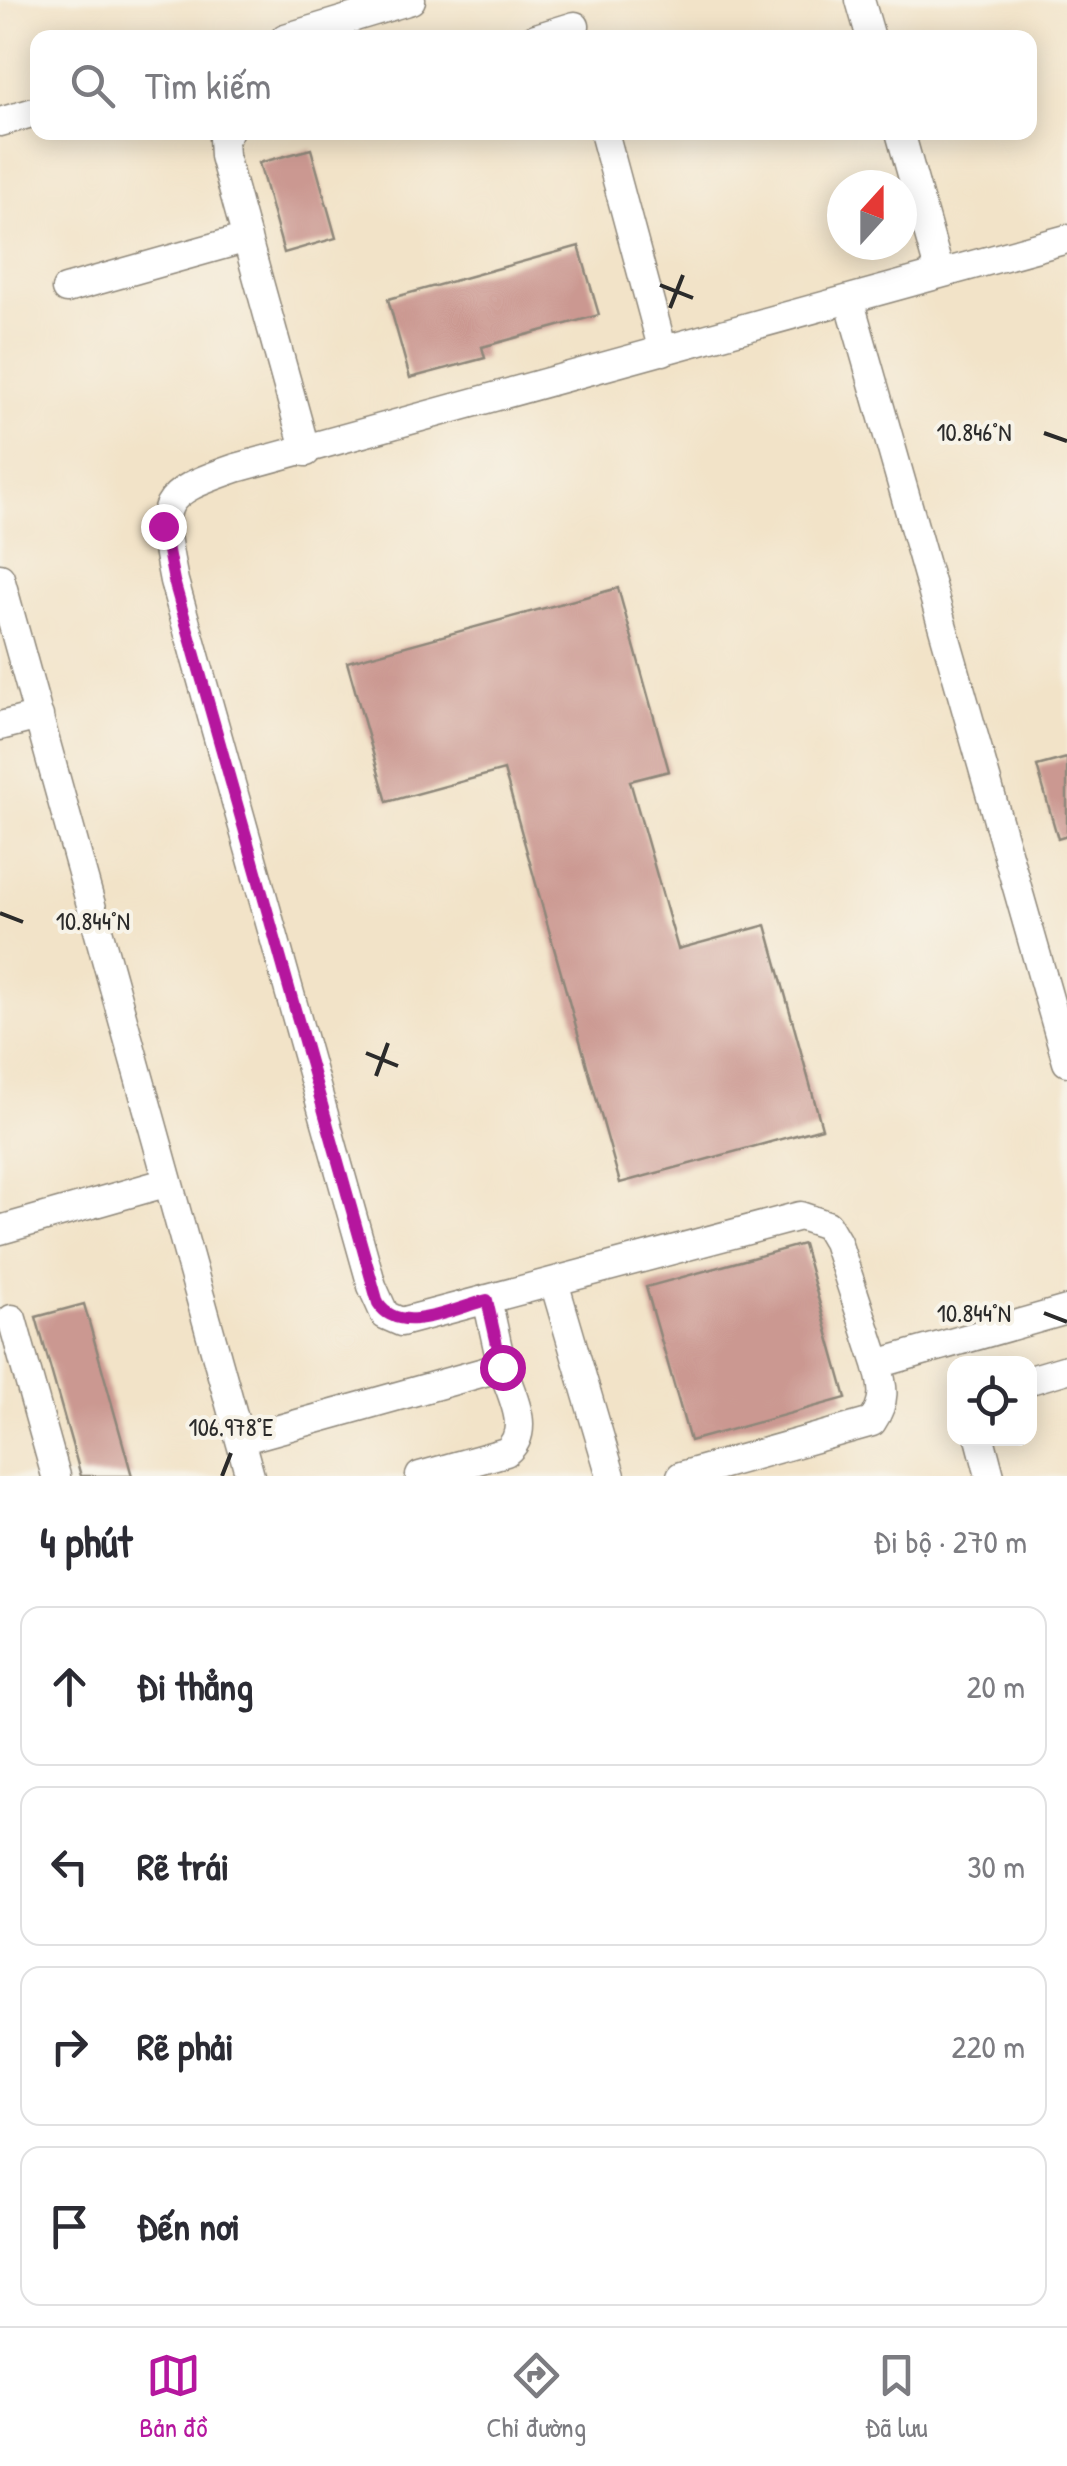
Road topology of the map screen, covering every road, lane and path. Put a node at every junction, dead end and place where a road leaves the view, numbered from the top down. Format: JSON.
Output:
{"nodes":[{"id":1,"x":411,"y":0,"type":"edge"},
{"id":2,"x":860,"y":0,"type":"edge"},
{"id":3,"x":312,"y":30,"type":"edge"},
{"id":4,"x":869,"y":30,"type":"edge"},
{"id":5,"x":30,"y":113,"type":"edge"},
{"id":6,"x":0,"y":122,"type":"edge"},
{"id":7,"x":223,"y":140,"type":"edge"},
{"id":8,"x":606,"y":140,"type":"edge"},
{"id":9,"x":902,"y":140,"type":"edge"},
{"id":10,"x":247,"y":238,"type":"junction"},
{"id":11,"x":1067,"y":238,"type":"edge"},
{"id":12,"x":940,"y":274,"type":"junction"},
{"id":13,"x":66,"y":288,"type":"dead end"},
{"id":14,"x":849,"y":299,"type":"junction"},
{"id":15,"x":663,"y":351,"type":"junction"},
{"id":16,"x":306,"y":452,"type":"junction"},
{"id":17,"x":0,"y":578,"type":"edge"},
{"id":18,"x":40,"y":716,"type":"junction"},
{"id":19,"x":0,"y":726,"type":"edge"},
{"id":20,"x":1067,"y":1062,"type":"edge"},
{"id":21,"x":165,"y":1182,"type":"junction"},
{"id":22,"x":0,"y":1228,"type":"edge"},
{"id":23,"x":554,"y":1282,"type":"junction"},
{"id":24,"x":487,"y":1300,"type":"junction"},
{"id":25,"x":1067,"y":1310,"type":"edge"},
{"id":26,"x":12,"y":1320,"type":"dead end"},
{"id":27,"x":877,"y":1364,"type":"junction"},
{"id":28,"x":502,"y":1367,"type":"junction"},
{"id":29,"x":1067,"y":1369,"type":"edge"},
{"id":30,"x":1037,"y":1378,"type":"edge"},
{"id":31,"x":240,"y":1440,"type":"junction"},
{"id":32,"x":982,"y":1446,"type":"edge"},
{"id":33,"x":56,"y":1476,"type":"edge"},
{"id":34,"x":250,"y":1476,"type":"edge"},
{"id":35,"x":420,"y":1476,"type":"edge"},
{"id":36,"x":611,"y":1476,"type":"edge"},
{"id":37,"x":682,"y":1476,"type":"edge"},
{"id":38,"x":990,"y":1476,"type":"edge"}],
"edges":[{"from":1,"to":3,"type":"street"},
{"from":2,"to":4,"type":"street"},
{"from":5,"to":6,"type":"street"},
{"from":7,"to":10,"type":"street"},
{"from":8,"to":15,"type":"street"},
{"from":9,"to":12,"type":"street"},
{"from":10,"to":13,"type":"street"},
{"from":10,"to":16,"type":"street"},
{"from":11,"to":12,"type":"street"},
{"from":12,"to":14,"type":"street"},
{"from":14,"to":15,"type":"street"},
{"from":14,"to":20,"type":"street"},
{"from":15,"to":16,"type":"street"},
{"from":16,"to":24,"type":"street"},
{"from":17,"to":18,"type":"street"},
{"from":18,"to":19,"type":"street"},
{"from":18,"to":21,"type":"street"},
{"from":21,"to":22,"type":"street"},
{"from":21,"to":31,"type":"street"},
{"from":23,"to":24,"type":"street"},
{"from":23,"to":27,"type":"street"},
{"from":23,"to":36,"type":"street"},
{"from":24,"to":28,"type":"street"},
{"from":25,"to":27,"type":"street"},
{"from":26,"to":33,"type":"street"},
{"from":27,"to":37,"type":"street"},
{"from":28,"to":31,"type":"street"},
{"from":28,"to":35,"type":"street"},
{"from":29,"to":30,"type":"street"},
{"from":31,"to":34,"type":"street"},
{"from":32,"to":38,"type":"street"}]}
